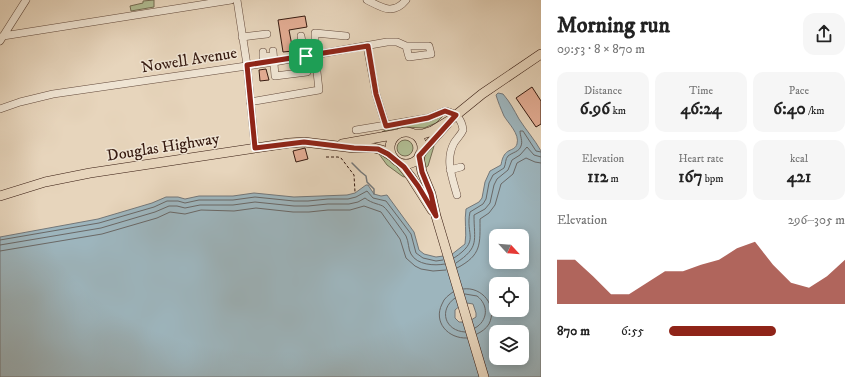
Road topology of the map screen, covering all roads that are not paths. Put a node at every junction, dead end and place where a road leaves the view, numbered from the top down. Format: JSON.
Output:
{"nodes":[{"id":1,"x":26,"y":0,"type":"edge"},
{"id":2,"x":231,"y":0,"type":"edge"},
{"id":3,"x":237,"y":0,"type":"edge"},
{"id":4,"x":367,"y":0,"type":"edge"},
{"id":5,"x":406,"y":0,"type":"edge"},
{"id":6,"x":267,"y":34,"type":"dead end"},
{"id":7,"x":301,"y":36,"type":"dead end"},
{"id":8,"x":346,"y":36,"type":"dead end"},
{"id":9,"x":242,"y":37,"type":"junction"},
{"id":10,"x":1,"y":39,"type":"edge"},
{"id":11,"x":368,"y":46,"type":"junction"},
{"id":12,"x":406,"y":46,"type":"dead end"},
{"id":13,"x":263,"y":52,"type":"dead end"},
{"id":14,"x":316,"y":54,"type":"junction"},
{"id":15,"x":541,"y":54,"type":"edge"},
{"id":16,"x":273,"y":56,"type":"junction"},
{"id":17,"x":306,"y":56,"type":"junction"},
{"id":18,"x":247,"y":65,"type":"junction"},
{"id":19,"x":250,"y":102,"type":"junction"},
{"id":20,"x":0,"y":109,"type":"edge"},
{"id":21,"x":453,"y":117,"type":"junction"},
{"id":22,"x":386,"y":126,"type":"junction"},
{"id":23,"x":356,"y":130,"type":"dead end"},
{"id":24,"x":400,"y":134,"type":"junction"},
{"id":25,"x":413,"y":134,"type":"junction"},
{"id":26,"x":332,"y":146,"type":"junction"},
{"id":27,"x":255,"y":148,"type":"junction"},
{"id":28,"x":420,"y":155,"type":"junction"},
{"id":29,"x":396,"y":160,"type":"junction"},
{"id":30,"x":461,"y":167,"type":"dead end"},
{"id":31,"x":450,"y":170,"type":"junction"},
{"id":32,"x":457,"y":195,"type":"dead end"},
{"id":33,"x":0,"y":196,"type":"edge"},
{"id":34,"x":436,"y":216,"type":"junction"},
{"id":35,"x":484,"y":377,"type":"edge"}],
"edges":[{"from":1,"to":10,"type":"street"},
{"from":2,"to":10,"type":"street"},
{"from":3,"to":9,"type":"street"},
{"from":4,"to":5,"type":"street"},
{"from":6,"to":9,"type":"street"},
{"from":7,"to":17,"type":"street"},
{"from":8,"to":14,"type":"street"},
{"from":9,"to":18,"type":"street"},
{"from":11,"to":12,"type":"street","name":"Nowell Avenue"},
{"from":11,"to":14,"type":"street","name":"Nowell Avenue"},
{"from":11,"to":22,"type":"street"},
{"from":13,"to":16,"type":"street"},
{"from":14,"to":17,"type":"street","name":"Nowell Avenue"},
{"from":14,"to":19,"type":"street"},
{"from":15,"to":21,"type":"main road"},
{"from":16,"to":17,"type":"street","name":"Nowell Avenue"},
{"from":16,"to":17,"type":"street"},
{"from":16,"to":18,"type":"street","name":"Nowell Avenue"},
{"from":18,"to":19,"type":"street"},
{"from":18,"to":20,"type":"street","name":"Nowell Avenue"},
{"from":19,"to":27,"type":"street"},
{"from":21,"to":22,"type":"street"},
{"from":21,"to":25,"type":"main road"},
{"from":21,"to":28,"type":"main road"},
{"from":21,"to":31,"type":"street"},
{"from":22,"to":23,"type":"street"},
{"from":24,"to":25,"type":"main road"},
{"from":24,"to":26,"type":"main road"},
{"from":24,"to":29,"type":"main road"},
{"from":25,"to":28,"type":"main road"},
{"from":26,"to":27,"type":"main road","name":"Douglas Highway"},
{"from":26,"to":29,"type":"main road","name":"Douglas Highway"},
{"from":27,"to":33,"type":"main road","name":"Douglas Highway"},
{"from":28,"to":29,"type":"main road"},
{"from":28,"to":34,"type":"main road"},
{"from":29,"to":34,"type":"main road"},
{"from":30,"to":31,"type":"street"},
{"from":31,"to":32,"type":"street"},
{"from":34,"to":35,"type":"main road"}]}
